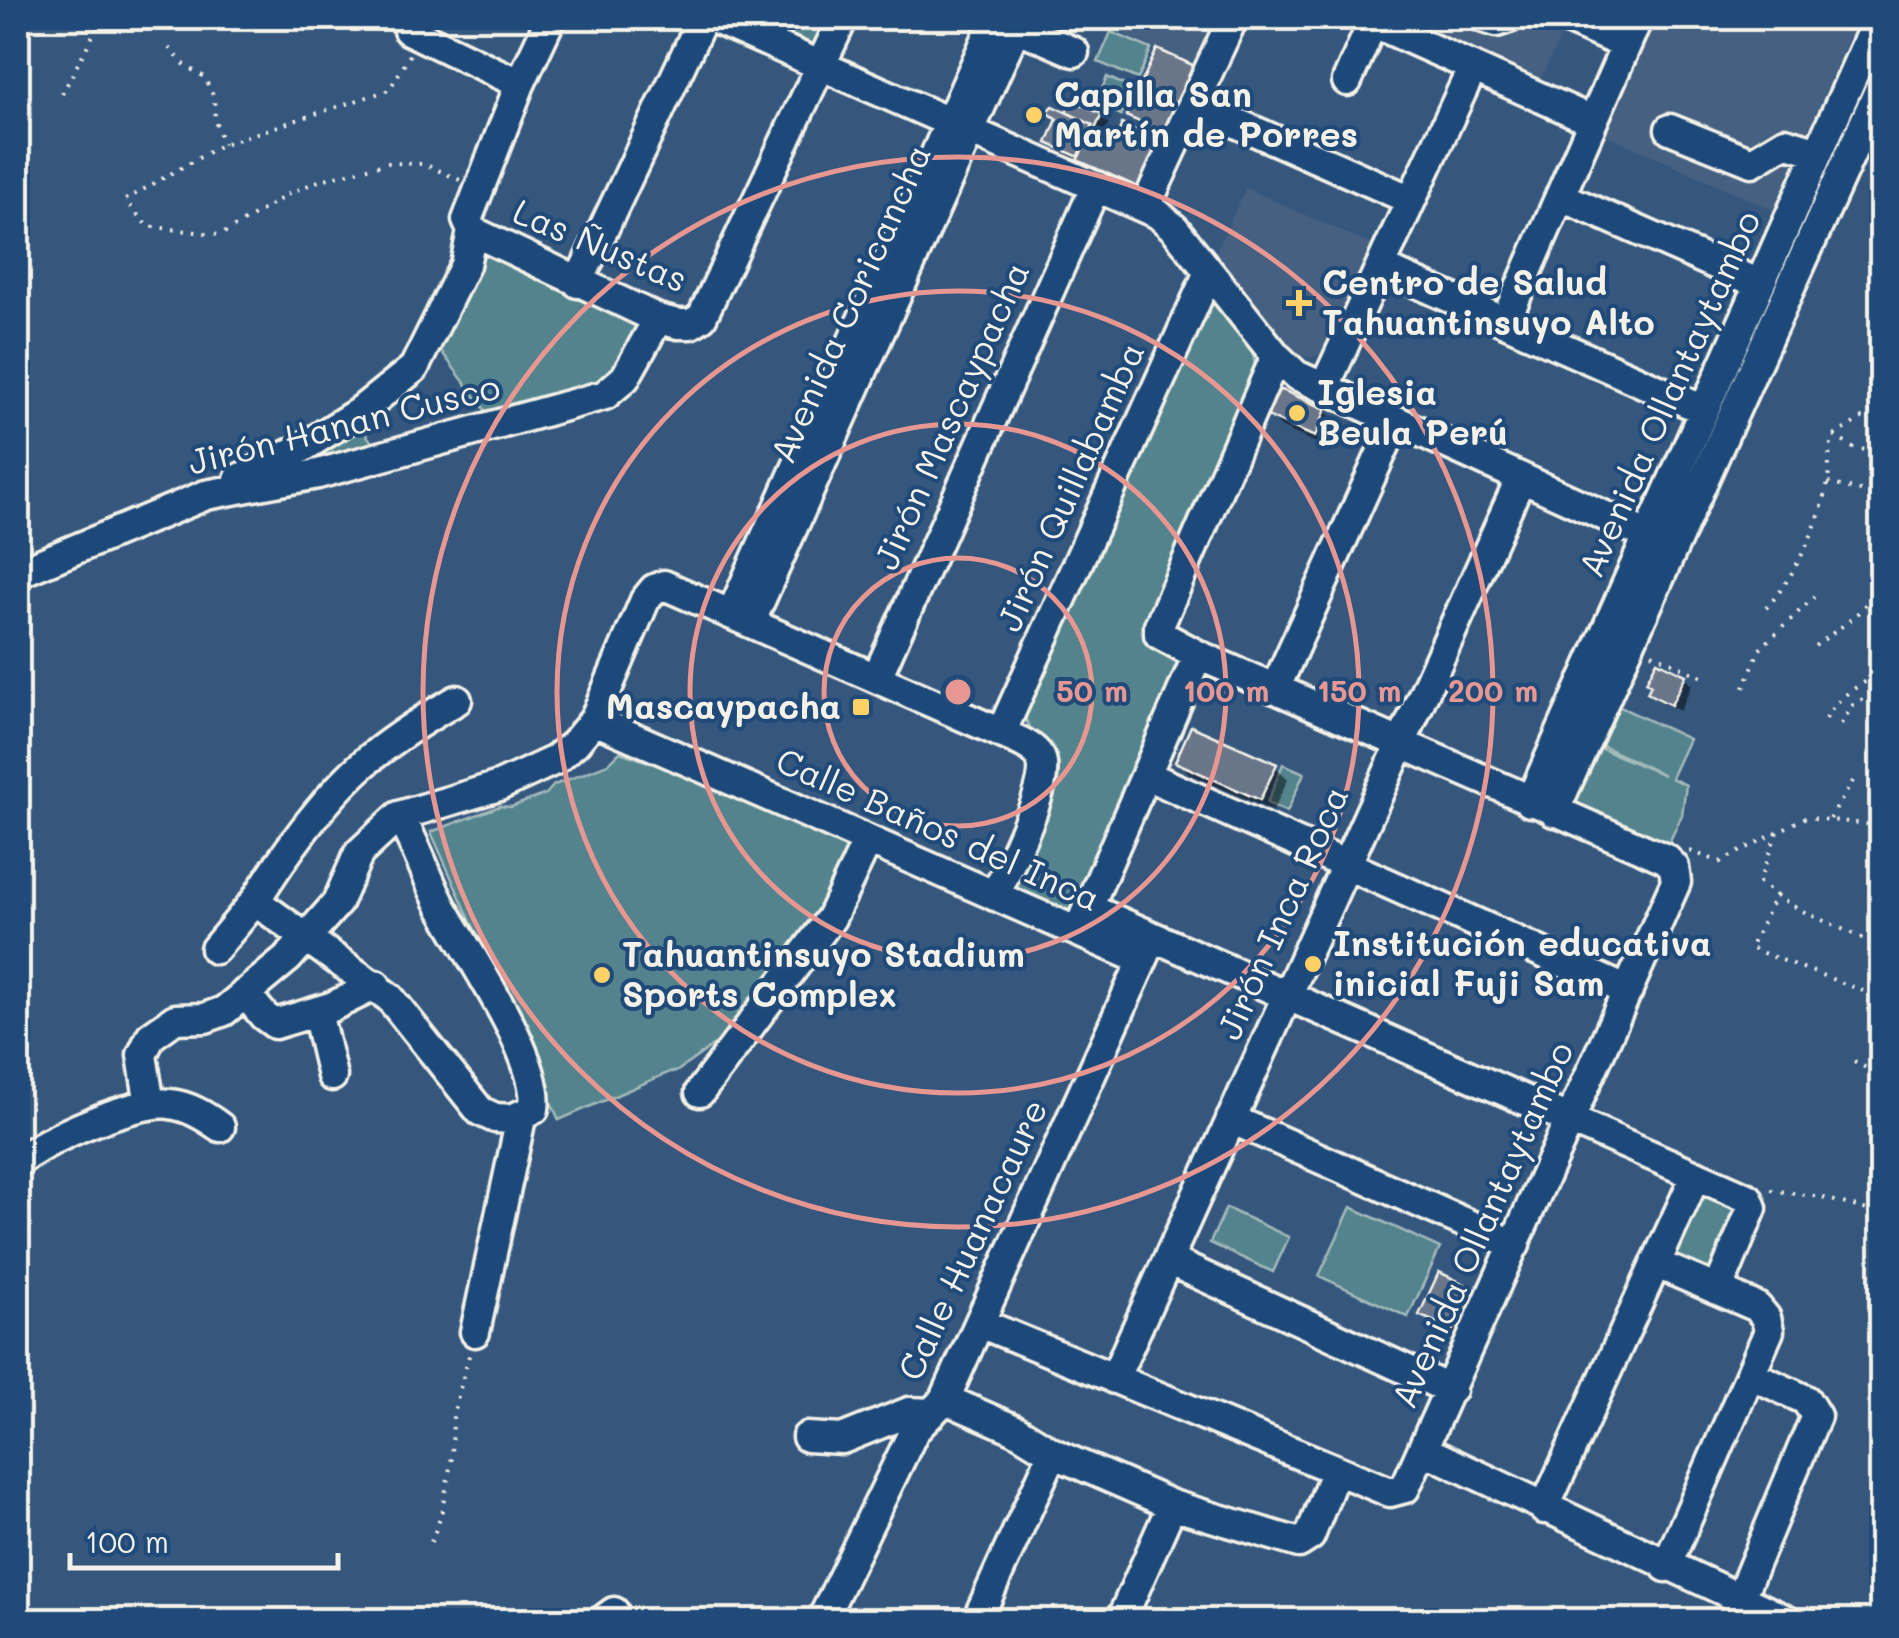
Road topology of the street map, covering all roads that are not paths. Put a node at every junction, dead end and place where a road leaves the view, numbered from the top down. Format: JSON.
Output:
{"nodes":[{"id":1,"x":551,"y":18,"type":"edge"},
{"id":2,"x":703,"y":18,"type":"edge"},
{"id":3,"x":713,"y":18,"type":"edge"},
{"id":4,"x":843,"y":18,"type":"edge"},
{"id":5,"x":1232,"y":18,"type":"edge"},
{"id":6,"x":1484,"y":18,"type":"edge"},
{"id":7,"x":1508,"y":18,"type":"edge"},
{"id":8,"x":1565,"y":18,"type":"edge"},
{"id":9,"x":1638,"y":18,"type":"edge"},
{"id":10,"x":1878,"y":18,"type":"edge"},
{"id":11,"x":1368,"y":20,"type":"edge"},
{"id":12,"x":1010,"y":21,"type":"edge"},
{"id":13,"x":412,"y":28,"type":"edge"},
{"id":14,"x":1626,"y":45,"type":"junction"},
{"id":15,"x":1074,"y":52,"type":"dead end"},
{"id":16,"x":822,"y":66,"type":"junction"},
{"id":17,"x":1473,"y":67,"type":"junction"},
{"id":18,"x":1347,"y":81,"type":"dead end"},
{"id":19,"x":520,"y":84,"type":"junction"},
{"id":20,"x":1882,"y":84,"type":"edge"},
{"id":21,"x":1193,"y":104,"type":"junction"},
{"id":22,"x":1593,"y":121,"type":"junction"},
{"id":23,"x":959,"y":126,"type":"junction"},
{"id":24,"x":1670,"y":129,"type":"dead end"},
{"id":25,"x":1818,"y":152,"type":"junction"},
{"id":26,"x":1096,"y":186,"type":"junction"},
{"id":27,"x":1560,"y":196,"type":"junction"},
{"id":28,"x":1411,"y":200,"type":"junction"},
{"id":29,"x":1146,"y":208,"type":"junction"},
{"id":30,"x":472,"y":231,"type":"junction"},
{"id":31,"x":1381,"y":266,"type":"junction"},
{"id":32,"x":1209,"y":272,"type":"junction"},
{"id":33,"x":578,"y":283,"type":"junction"},
{"id":34,"x":1760,"y":284,"type":"junction"},
{"id":35,"x":658,"y":319,"type":"junction"},
{"id":36,"x":1505,"y":322,"type":"junction"},
{"id":37,"x":1276,"y":356,"type":"junction"},
{"id":38,"x":1324,"y":388,"type":"junction"},
{"id":39,"x":1704,"y":410,"type":"junction"},
{"id":40,"x":359,"y":412,"type":"junction"},
{"id":41,"x":1396,"y":421,"type":"junction"},
{"id":42,"x":302,"y":448,"type":"junction"},
{"id":43,"x":390,"y":454,"type":"junction"},
{"id":44,"x":318,"y":474,"type":"junction"},
{"id":45,"x":1520,"y":478,"type":"junction"},
{"id":46,"x":206,"y":495,"type":"junction"},
{"id":47,"x":1661,"y":542,"type":"junction"},
{"id":48,"x":18,"y":573,"type":"edge"},
{"id":49,"x":741,"y":617,"type":"junction"},
{"id":50,"x":1198,"y":655,"type":"junction"},
{"id":51,"x":877,"y":677,"type":"junction"},
{"id":52,"x":1275,"y":689,"type":"junction"},
{"id":53,"x":458,"y":700,"type":"dead end"},
{"id":54,"x":594,"y":720,"type":"junction"},
{"id":55,"x":1001,"y":733,"type":"junction"},
{"id":56,"x":1400,"y":744,"type":"junction"},
{"id":57,"x":1146,"y":775,"type":"junction"},
{"id":58,"x":1542,"y":807,"type":"junction"},
{"id":59,"x":398,"y":816,"type":"junction"},
{"id":60,"x":868,"y":840,"type":"junction"},
{"id":61,"x":1346,"y":865,"type":"junction"},
{"id":62,"x":995,"y":896,"type":"junction"},
{"id":63,"x":255,"y":901,"type":"junction"},
{"id":64,"x":1082,"y":920,"type":"junction"},
{"id":65,"x":306,"y":940,"type":"junction"},
{"id":66,"x":215,"y":948,"type":"dead end"},
{"id":67,"x":1147,"y":948,"type":"junction"},
{"id":68,"x":376,"y":985,"type":"junction"},
{"id":69,"x":1628,"y":991,"type":"junction"},
{"id":70,"x":245,"y":993,"type":"junction"},
{"id":71,"x":1287,"y":996,"type":"junction"},
{"id":72,"x":317,"y":1012,"type":"junction"},
{"id":73,"x":332,"y":1076,"type":"dead end"},
{"id":74,"x":700,"y":1092,"type":"dead end"},
{"id":75,"x":150,"y":1105,"type":"junction"},
{"id":76,"x":521,"y":1118,"type":"junction"},
{"id":77,"x":1232,"y":1119,"type":"junction"},
{"id":78,"x":1571,"y":1120,"type":"junction"},
{"id":79,"x":220,"y":1126,"type":"dead end"},
{"id":80,"x":18,"y":1162,"type":"edge"},
{"id":81,"x":1696,"y":1175,"type":"junction"},
{"id":82,"x":1514,"y":1245,"type":"junction"},
{"id":83,"x":1168,"y":1260,"type":"junction"},
{"id":84,"x":1657,"y":1264,"type":"junction"},
{"id":85,"x":1718,"y":1290,"type":"junction"},
{"id":86,"x":980,"y":1324,"type":"junction"},
{"id":87,"x":475,"y":1332,"type":"road end"},
{"id":88,"x":1752,"y":1375,"type":"junction"},
{"id":89,"x":1114,"y":1379,"type":"junction"},
{"id":90,"x":1450,"y":1390,"type":"junction"},
{"id":91,"x":938,"y":1406,"type":"junction"},
{"id":92,"x":1016,"y":1430,"type":"junction"},
{"id":93,"x":807,"y":1437,"type":"dead end"},
{"id":94,"x":1424,"y":1450,"type":"junction"},
{"id":95,"x":1053,"y":1453,"type":"junction"},
{"id":96,"x":1336,"y":1470,"type":"junction"},
{"id":97,"x":1172,"y":1505,"type":"junction"},
{"id":98,"x":1544,"y":1509,"type":"junction"},
{"id":99,"x":1304,"y":1540,"type":"junction"},
{"id":100,"x":1666,"y":1566,"type":"junction"},
{"id":101,"x":1740,"y":1598,"type":"junction"},
{"id":102,"x":822,"y":1620,"type":"edge"},
{"id":103,"x":977,"y":1620,"type":"edge"},
{"id":104,"x":1121,"y":1620,"type":"edge"},
{"id":105,"x":1786,"y":1620,"type":"edge"}],
"edges":[{"from":1,"to":19,"type":"street","name":"Las Ñustas"},
{"from":2,"to":33,"type":"street"},
{"from":3,"to":16,"type":"street"},
{"from":4,"to":16,"type":"street"},
{"from":5,"to":21,"type":"street"},
{"from":6,"to":7,"type":"street"},
{"from":8,"to":14,"type":"street"},
{"from":9,"to":14,"type":"street"},
{"from":10,"to":25,"type":"street","name":"Avenida Ollantaytambo"},
{"from":11,"to":17,"type":"street"},
{"from":11,"to":18,"type":"street"},
{"from":12,"to":15,"type":"street"},
{"from":12,"to":23,"type":"street","name":"Avenida Coricancha"},
{"from":13,"to":19,"type":"street"},
{"from":14,"to":22,"type":"street"},
{"from":16,"to":23,"type":"street"},
{"from":16,"to":35,"type":"street","name":"Las Ñustas"},
{"from":17,"to":22,"type":"street"},
{"from":17,"to":28,"type":"street"},
{"from":19,"to":30,"type":"street","name":"Las Ñustas"},
{"from":20,"to":47,"type":"street","name":"Avenida Ollantaytambo"},
{"from":21,"to":28,"type":"street"},
{"from":21,"to":29,"type":"street"},
{"from":22,"to":27,"type":"street"},
{"from":23,"to":26,"type":"street"},
{"from":23,"to":49,"type":"street","name":"Avenida Coricancha"},
{"from":24,"to":25,"type":"street"},
{"from":25,"to":34,"type":"street","name":"Avenida Ollantaytambo"},
{"from":26,"to":29,"type":"street"},
{"from":26,"to":51,"type":"street","name":"Jirón Mascaypacha"},
{"from":27,"to":34,"type":"street"},
{"from":27,"to":36,"type":"street"},
{"from":28,"to":31,"type":"street"},
{"from":29,"to":32,"type":"street"},
{"from":30,"to":33,"type":"street","name":"Las Ñustas"},
{"from":30,"to":40,"type":"street"},
{"from":31,"to":36,"type":"street"},
{"from":31,"to":38,"type":"street"},
{"from":32,"to":37,"type":"street"},
{"from":32,"to":55,"type":"street","name":"Jirón Quillabamba"},
{"from":33,"to":35,"type":"street","name":"Las Ñustas"},
{"from":34,"to":39,"type":"street","name":"Avenida Ollantaytambo"},
{"from":35,"to":43,"type":"street","name":"Jirón Hanan Cusco"},
{"from":36,"to":39,"type":"street"},
{"from":37,"to":38,"type":"street"},
{"from":37,"to":50,"type":"street"},
{"from":38,"to":41,"type":"street"},
{"from":39,"to":47,"type":"street","name":"Avenida Ollantaytambo"},
{"from":40,"to":42,"type":"street"},
{"from":40,"to":43,"type":"street"},
{"from":41,"to":45,"type":"street"},
{"from":41,"to":52,"type":"street"},
{"from":42,"to":44,"type":"street"},
{"from":42,"to":46,"type":"street"},
{"from":43,"to":44,"type":"street","name":"Jirón Hanan Cusco"},
{"from":44,"to":46,"type":"street","name":"Jirón Hanan Cusco"},
{"from":45,"to":47,"type":"street"},
{"from":45,"to":56,"type":"street","name":"Jirón Inca Roca"},
{"from":46,"to":48,"type":"street","name":"Jirón Hanan Cusco"},
{"from":47,"to":58,"type":"street","name":"Avenida Ollantaytambo"},
{"from":47,"to":58,"type":"street","name":"Avenida Ollantaytambo"},
{"from":49,"to":51,"type":"street"},
{"from":49,"to":54,"type":"street"},
{"from":50,"to":52,"type":"street"},
{"from":50,"to":57,"type":"street"},
{"from":51,"to":55,"type":"street"},
{"from":52,"to":56,"type":"street"},
{"from":53,"to":63,"type":"street"},
{"from":54,"to":59,"type":"street"},
{"from":54,"to":60,"type":"street","name":"Calle Baños del Inca"},
{"from":55,"to":62,"type":"street"},
{"from":56,"to":58,"type":"street"},
{"from":56,"to":61,"type":"street","name":"Jirón Inca Roca"},
{"from":57,"to":61,"type":"street"},
{"from":57,"to":64,"type":"street"},
{"from":58,"to":69,"type":"street","name":"Avenida Ollantaytambo"},
{"from":59,"to":65,"type":"street"},
{"from":59,"to":76,"type":"street"},
{"from":60,"to":62,"type":"street","name":"Calle Baños del Inca"},
{"from":60,"to":74,"type":"street"},
{"from":61,"to":69,"type":"street"},
{"from":61,"to":71,"type":"street","name":"Jirón Inca Roca"},
{"from":62,"to":64,"type":"street","name":"Calle Baños del Inca"},
{"from":63,"to":65,"type":"street"},
{"from":63,"to":66,"type":"street"},
{"from":64,"to":67,"type":"street","name":"Calle Baños del Inca"},
{"from":65,"to":68,"type":"street"},
{"from":65,"to":70,"type":"street"},
{"from":67,"to":71,"type":"street","name":"Calle Baños del Inca"},
{"from":67,"to":86,"type":"street","name":"Calle Huanacaure"},
{"from":68,"to":72,"type":"street"},
{"from":68,"to":76,"type":"street"},
{"from":69,"to":78,"type":"street","name":"Avenida Ollantaytambo"},
{"from":70,"to":72,"type":"street"},
{"from":70,"to":75,"type":"street"},
{"from":71,"to":77,"type":"street","name":"Jirón Inca Roca"},
{"from":71,"to":78,"type":"street","name":"Calle Baños del Inca"},
{"from":72,"to":73,"type":"street"},
{"from":75,"to":79,"type":"street"},
{"from":75,"to":80,"type":"street"},
{"from":76,"to":87,"type":"street"},
{"from":77,"to":82,"type":"street"},
{"from":77,"to":83,"type":"street","name":"Jirón Inca Roca"},
{"from":78,"to":81,"type":"street","name":"Calle Baños del Inca"},
{"from":78,"to":82,"type":"street","name":"Avenida Ollantaytambo"},
{"from":81,"to":84,"type":"street"},
{"from":81,"to":85,"type":"street","name":"Calle Baños del Inca"},
{"from":82,"to":90,"type":"street","name":"Avenida Ollantaytambo"},
{"from":83,"to":89,"type":"street","name":"Jirón Inca Roca"},
{"from":83,"to":90,"type":"street"},
{"from":84,"to":85,"type":"street"},
{"from":84,"to":98,"type":"street"},
{"from":85,"to":88,"type":"street"},
{"from":86,"to":89,"type":"street"},
{"from":86,"to":91,"type":"street","name":"Calle Huanacaure"},
{"from":88,"to":100,"type":"street"},
{"from":88,"to":101,"type":"street"},
{"from":89,"to":96,"type":"street"},
{"from":90,"to":94,"type":"street","name":"Avenida Ollantaytambo"},
{"from":91,"to":92,"type":"street"},
{"from":91,"to":93,"type":"street"},
{"from":91,"to":102,"type":"street","name":"Calle Huanacaure"},
{"from":92,"to":95,"type":"street"},
{"from":92,"to":99,"type":"street"},
{"from":94,"to":96,"type":"street","name":"Avenida Ollantaytambo"},
{"from":94,"to":98,"type":"street"},
{"from":95,"to":97,"type":"street"},
{"from":95,"to":103,"type":"street"},
{"from":96,"to":99,"type":"street"},
{"from":97,"to":99,"type":"street"},
{"from":97,"to":104,"type":"street"},
{"from":98,"to":100,"type":"street"},
{"from":100,"to":101,"type":"street"},
{"from":101,"to":105,"type":"street"}]}
